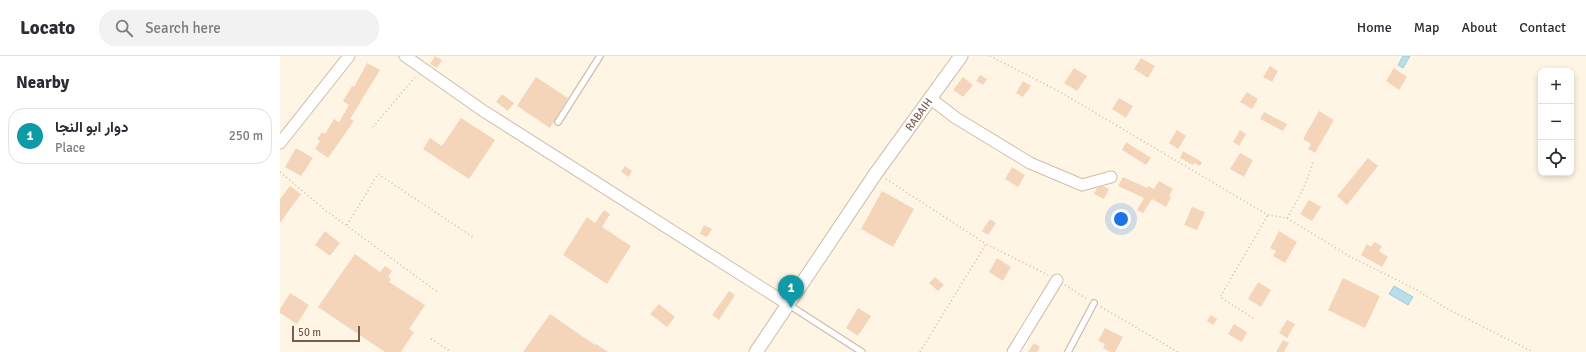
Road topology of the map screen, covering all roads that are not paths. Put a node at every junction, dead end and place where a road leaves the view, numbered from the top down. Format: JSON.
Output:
{"nodes":[{"id":1,"x":350,"y":56,"type":"edge"},
{"id":2,"x":405,"y":56,"type":"edge"},
{"id":3,"x":600,"y":56,"type":"edge"},
{"id":4,"x":961,"y":56,"type":"edge"},
{"id":5,"x":931,"y":98,"type":"junction"},
{"id":6,"x":558,"y":122,"type":"dead end"},
{"id":7,"x":280,"y":143,"type":"edge"},
{"id":8,"x":1111,"y":176,"type":"dead end"},
{"id":9,"x":1057,"y":280,"type":"road end"},
{"id":10,"x":1094,"y":303,"type":"road end"},
{"id":11,"x":789,"y":305,"type":"junction"},
{"id":12,"x":756,"y":352,"type":"edge"},
{"id":13,"x":862,"y":352,"type":"edge"},
{"id":14,"x":1013,"y":352,"type":"edge"},
{"id":15,"x":1068,"y":352,"type":"edge"}],
"edges":[{"from":1,"to":7,"type":"street"},
{"from":2,"to":11,"type":"street"},
{"from":3,"to":6,"type":"lane"},
{"from":4,"to":5,"type":"street","name":"RABAIH"},
{"from":5,"to":8,"type":"street"},
{"from":5,"to":11,"type":"street","name":"RABAIH"},
{"from":9,"to":14,"type":"street"},
{"from":10,"to":15,"type":"lane"},
{"from":11,"to":12,"type":"street","name":"RABAIH"},
{"from":11,"to":13,"type":"lane"}]}
